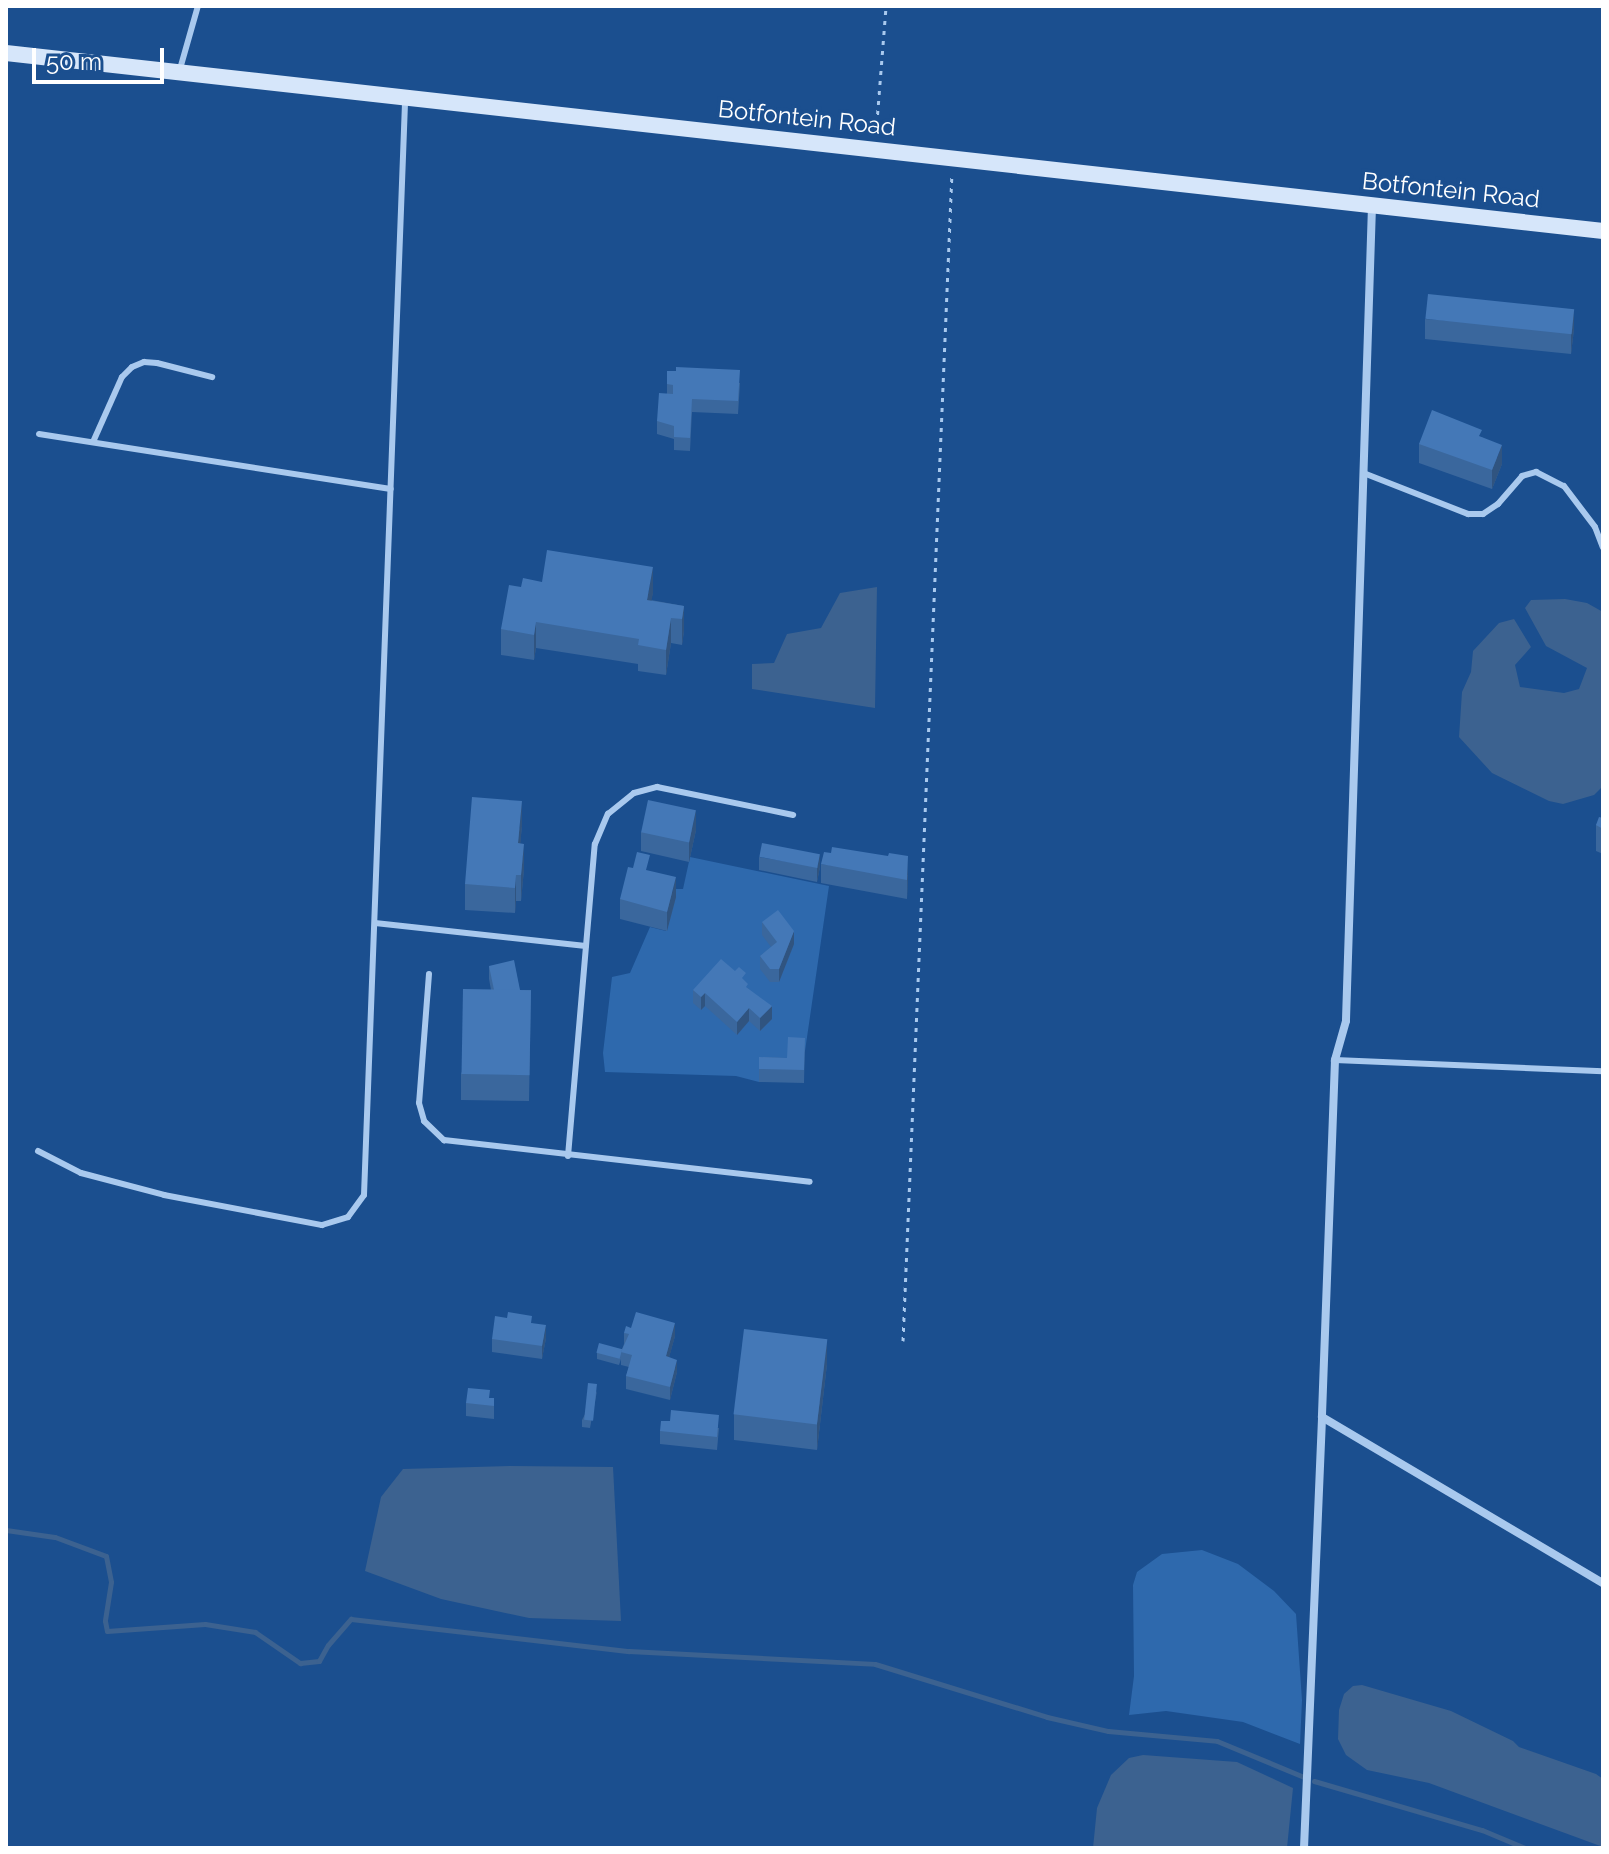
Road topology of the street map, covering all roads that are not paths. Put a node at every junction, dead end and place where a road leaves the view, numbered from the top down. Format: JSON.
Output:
{"nodes":[{"id":1,"x":198,"y":6,"type":"edge"},
{"id":2,"x":6,"y":53,"type":"edge"},
{"id":3,"x":179,"y":73,"type":"junction"},
{"id":4,"x":405,"y":97,"type":"junction"},
{"id":5,"x":1372,"y":205,"type":"junction"},
{"id":6,"x":1603,"y":231,"type":"edge"},
{"id":7,"x":212,"y":377,"type":"dead end"},
{"id":8,"x":39,"y":434,"type":"dead end"},
{"id":9,"x":93,"y":442,"type":"junction"},
{"id":10,"x":1366,"y":474,"type":"junction"},
{"id":11,"x":391,"y":489,"type":"junction"},
{"id":12,"x":1603,"y":548,"type":"edge"},
{"id":13,"x":793,"y":815,"type":"dead end"},
{"id":14,"x":375,"y":923,"type":"junction"},
{"id":15,"x":586,"y":946,"type":"junction"},
{"id":16,"x":429,"y":974,"type":"dead end"},
{"id":17,"x":1335,"y":1060,"type":"junction"},
{"id":18,"x":1603,"y":1071,"type":"edge"},
{"id":19,"x":38,"y":1151,"type":"dead end"},
{"id":20,"x":568,"y":1156,"type":"junction"},
{"id":21,"x":810,"y":1182,"type":"dead end"},
{"id":22,"x":1322,"y":1417,"type":"junction"},
{"id":23,"x":1603,"y":1583,"type":"edge"},
{"id":24,"x":1304,"y":1848,"type":"edge"}],
"edges":[{"from":1,"to":3,"type":"lane"},
{"from":2,"to":3,"type":"main road","name":"Botfontein Road"},
{"from":3,"to":4,"type":"main road","name":"Botfontein Road"},
{"from":4,"to":5,"type":"main road","name":"Botfontein Road"},
{"from":4,"to":11,"type":"lane"},
{"from":5,"to":6,"type":"main road","name":"Botfontein Road"},
{"from":5,"to":10,"type":"street"},
{"from":7,"to":9,"type":"lane"},
{"from":8,"to":9,"type":"lane"},
{"from":9,"to":11,"type":"lane"},
{"from":10,"to":12,"type":"lane"},
{"from":10,"to":17,"type":"street"},
{"from":11,"to":14,"type":"lane"},
{"from":13,"to":15,"type":"lane"},
{"from":14,"to":15,"type":"lane"},
{"from":14,"to":19,"type":"lane"},
{"from":15,"to":20,"type":"lane"},
{"from":16,"to":20,"type":"lane"},
{"from":17,"to":18,"type":"lane"},
{"from":17,"to":22,"type":"street"},
{"from":20,"to":21,"type":"lane"},
{"from":22,"to":23,"type":"street"},
{"from":22,"to":24,"type":"street"}]}
